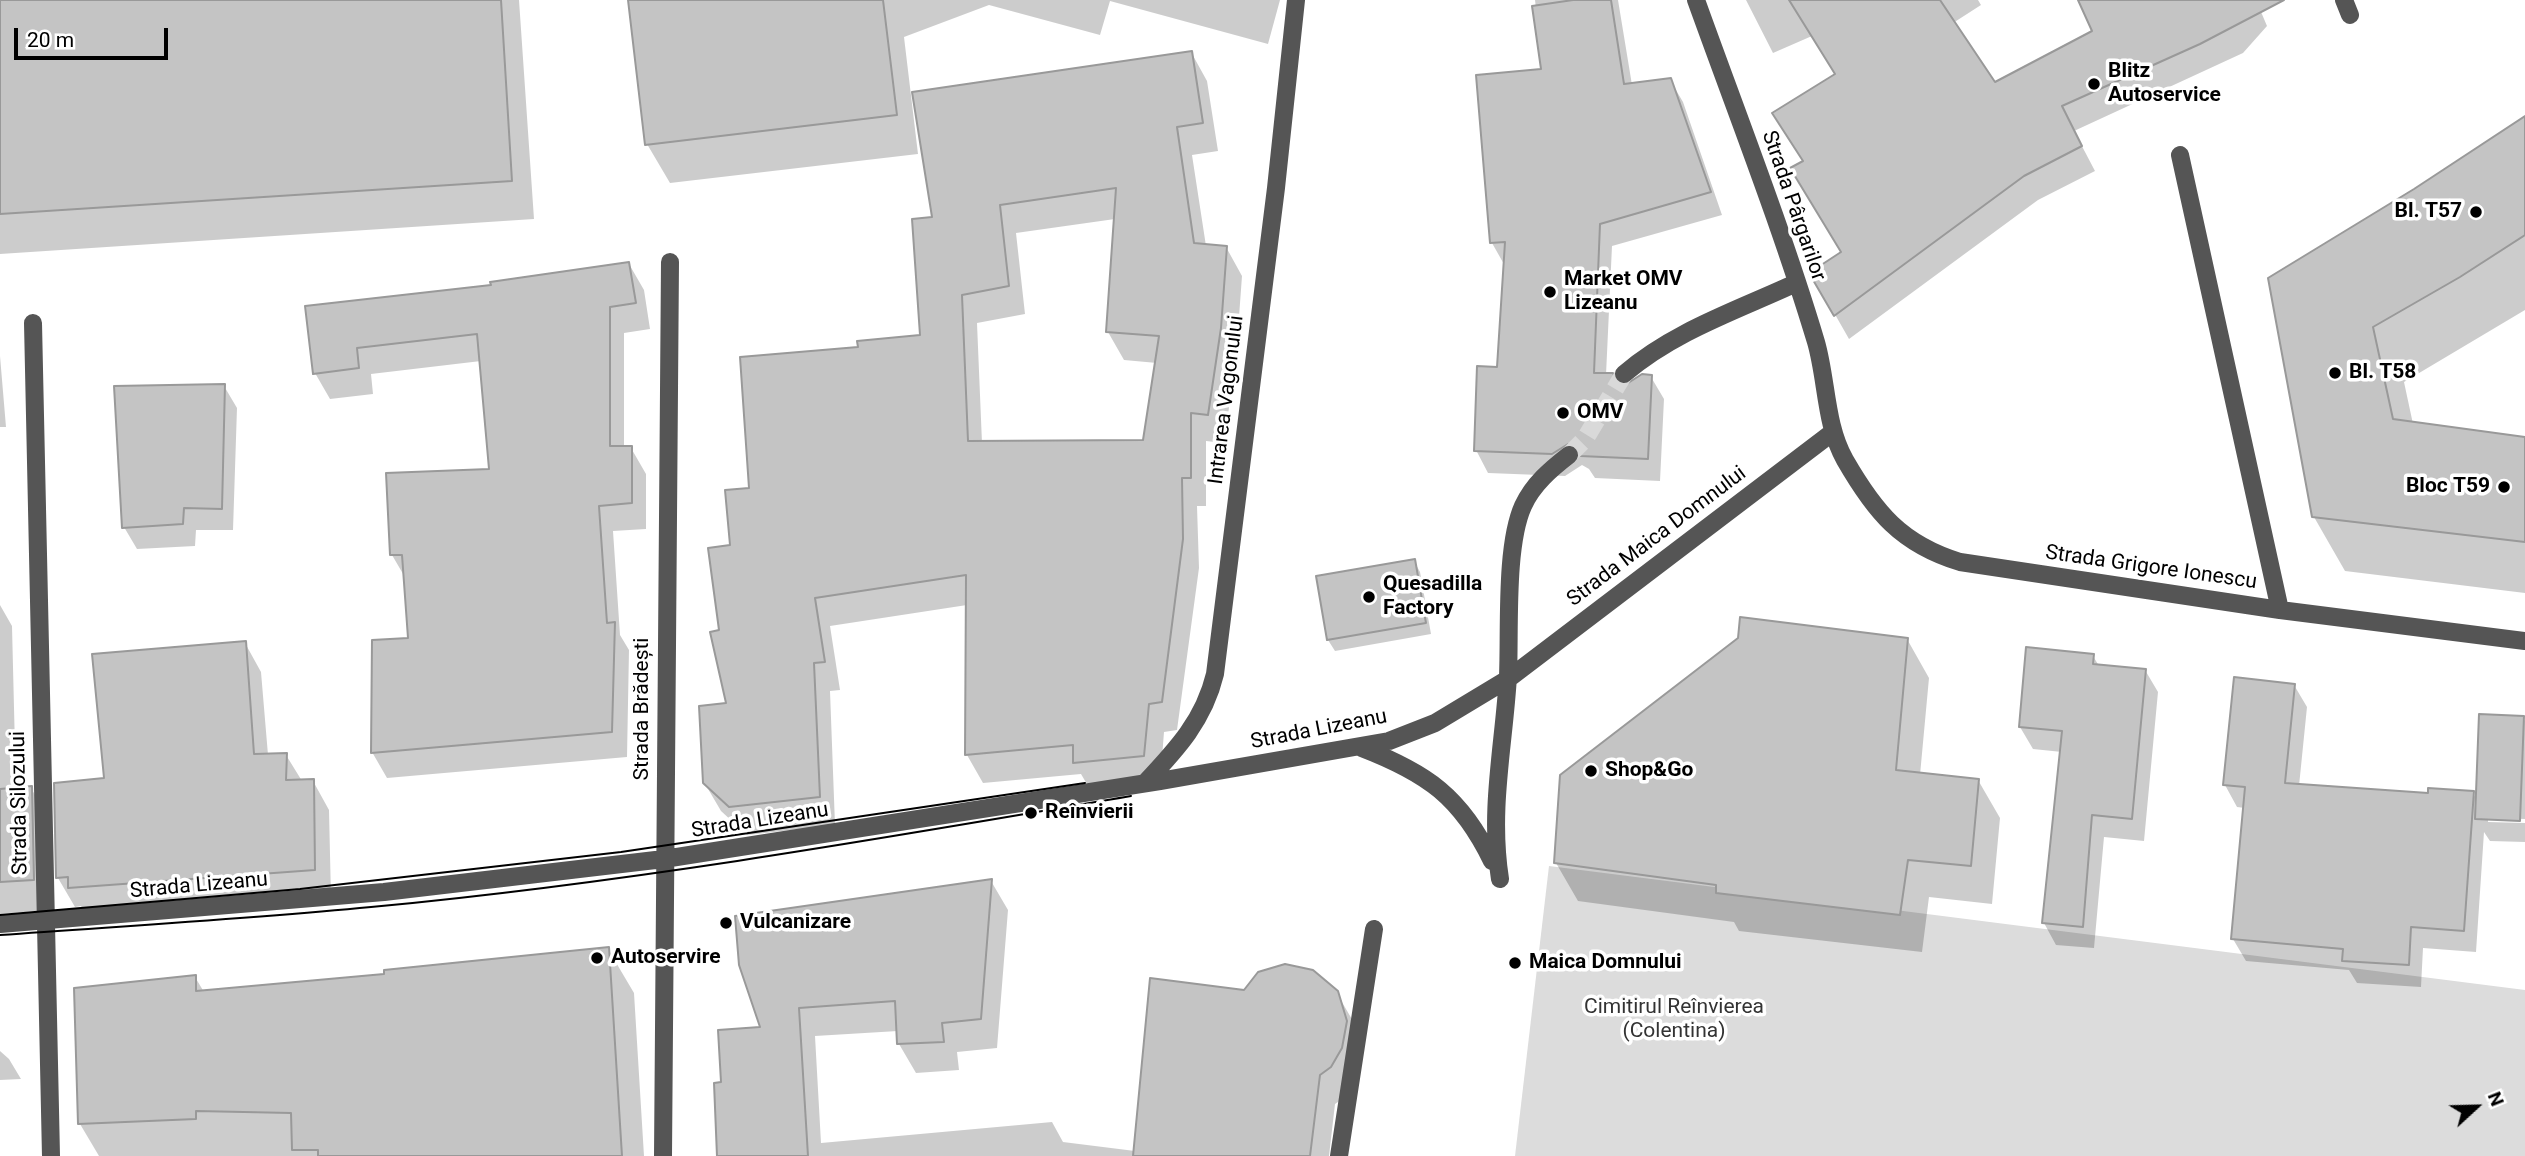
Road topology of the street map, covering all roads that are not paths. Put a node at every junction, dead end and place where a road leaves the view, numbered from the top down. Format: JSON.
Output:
{"nodes":[{"id":1,"x":1296,"y":0,"type":"edge"},
{"id":2,"x":1696,"y":0,"type":"edge"},
{"id":3,"x":2180,"y":155,"type":"dead end"},
{"id":4,"x":670,"y":262,"type":"dead end"},
{"id":5,"x":1796,"y":282,"type":"junction"},
{"id":6,"x":33,"y":323,"type":"dead end"},
{"id":7,"x":1625,"y":374,"type":"tunnel mouth"},
{"id":8,"x":1833,"y":432,"type":"junction"},
{"id":9,"x":1569,"y":455,"type":"tunnel mouth"},
{"id":10,"x":2280,"y":610,"type":"junction"},
{"id":11,"x":2525,"y":641,"type":"edge"},
{"id":12,"x":1507,"y":679,"type":"junction"},
{"id":13,"x":1362,"y":748,"type":"junction"},
{"id":14,"x":1145,"y":783,"type":"junction"},
{"id":15,"x":664,"y":859,"type":"junction"},
{"id":16,"x":45,"y":922,"type":"junction"},
{"id":17,"x":0,"y":925,"type":"edge"},
{"id":18,"x":1374,"y":929,"type":"dead end"},
{"id":19,"x":51,"y":1156,"type":"edge"},
{"id":20,"x":663,"y":1156,"type":"edge"},
{"id":21,"x":1339,"y":1156,"type":"edge"}],
"edges":[{"from":1,"to":14,"type":"street","name":"Intrarea Vagonului"},
{"from":2,"to":5,"type":"street","name":"Strada Pârgarilor"},
{"from":3,"to":10,"type":"street"},
{"from":4,"to":15,"type":"street","name":"Strada Brădești"},
{"from":5,"to":7,"type":"street"},
{"from":5,"to":8,"type":"street","name":"Strada Pârgarilor"},
{"from":6,"to":16,"type":"street","name":"Strada Silozului"},
{"from":8,"to":10,"type":"street","name":"Strada Grigore Ionescu"},
{"from":8,"to":12,"type":"street","name":"Strada Maica Domnului"},
{"from":9,"to":12,"type":"street"},
{"from":10,"to":11,"type":"street","name":"Strada Grigore Ionescu"},
{"from":12,"to":13,"type":"street","name":"Strada Lizeanu"},
{"from":12,"to":13,"type":"street"},
{"from":13,"to":14,"type":"street","name":"Strada Lizeanu"},
{"from":14,"to":15,"type":"street","name":"Strada Lizeanu"},
{"from":15,"to":16,"type":"street","name":"Strada Lizeanu"},
{"from":15,"to":20,"type":"street","name":"Strada Brădești"},
{"from":16,"to":17,"type":"street","name":"Strada Lizeanu"},
{"from":16,"to":19,"type":"street","name":"Strada Silozului"},
{"from":18,"to":21,"type":"street"}]}
